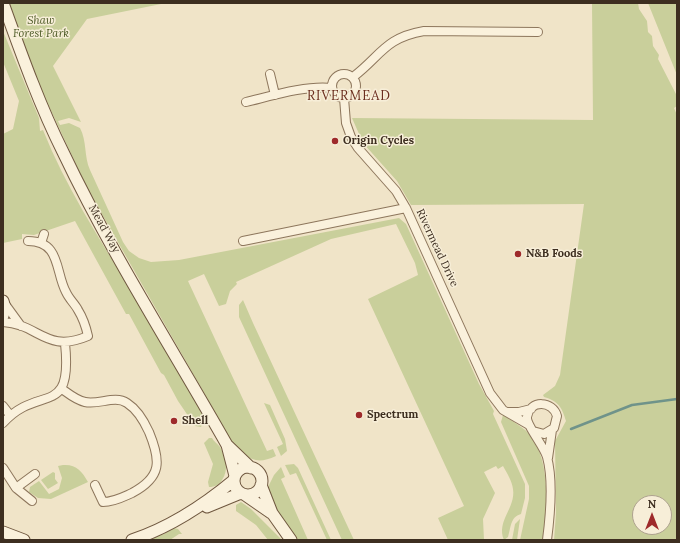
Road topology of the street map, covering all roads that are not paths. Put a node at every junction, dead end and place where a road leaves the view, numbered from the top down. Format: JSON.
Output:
{"nodes":[{"id":1,"x":3,"y":3,"type":"edge"},
{"id":2,"x":538,"y":32,"type":"dead end"},
{"id":3,"x":270,"y":74,"type":"dead end"},
{"id":4,"x":353,"y":77,"type":"junction"},
{"id":5,"x":332,"y":88,"type":"junction"},
{"id":6,"x":275,"y":95,"type":"junction"},
{"id":7,"x":344,"y":98,"type":"junction"},
{"id":8,"x":246,"y":102,"type":"dead end"},
{"id":9,"x":406,"y":208,"type":"junction"},
{"id":10,"x":44,"y":234,"type":"dead end"},
{"id":11,"x":28,"y":241,"type":"dead end"},
{"id":12,"x":243,"y":241,"type":"dead end"},
{"id":13,"x":40,"y":243,"type":"junction"},
{"id":14,"x":4,"y":302,"type":"edge"},
{"id":15,"x":3,"y":316,"type":"edge"},
{"id":16,"x":3,"y":322,"type":"edge"},
{"id":17,"x":21,"y":326,"type":"junction"},
{"id":18,"x":65,"y":343,"type":"junction"},
{"id":19,"x":62,"y":389,"type":"junction"},
{"id":20,"x":3,"y":406,"type":"edge"},
{"id":21,"x":531,"y":409,"type":"junction"},
{"id":22,"x":507,"y":412,"type":"junction"},
{"id":23,"x":10,"y":415,"type":"junction"},
{"id":24,"x":3,"y":423,"type":"edge"},
{"id":25,"x":531,"y":428,"type":"junction"},
{"id":26,"x":552,"y":430,"type":"junction"},
{"id":27,"x":227,"y":445,"type":"junction"},
{"id":28,"x":548,"y":458,"type":"junction"},
{"id":29,"x":3,"y":468,"type":"edge"},
{"id":30,"x":251,"y":468,"type":"junction"},
{"id":31,"x":36,"y":474,"type":"dead end"},
{"id":32,"x":234,"y":478,"type":"junction"},
{"id":33,"x":95,"y":485,"type":"dead end"},
{"id":34,"x":261,"y":485,"type":"junction"},
{"id":35,"x":16,"y":488,"type":"junction"},
{"id":36,"x":243,"y":494,"type":"junction"},
{"id":37,"x":32,"y":501,"type":"dead end"},
{"id":38,"x":187,"y":513,"type":"junction"},
{"id":39,"x":272,"y":513,"type":"junction"},
{"id":40,"x":3,"y":534,"type":"edge"},
{"id":41,"x":24,"y":540,"type":"edge"},
{"id":42,"x":132,"y":540,"type":"edge"},
{"id":43,"x":291,"y":540,"type":"edge"},
{"id":44,"x":547,"y":540,"type":"edge"}],
"edges":[{"from":1,"to":27,"type":"main road","name":"Mead Way"},
{"from":2,"to":4,"type":"street"},
{"from":3,"to":6,"type":"street"},
{"from":4,"to":5,"type":"street"},
{"from":4,"to":7,"type":"street"},
{"from":5,"to":6,"type":"street"},
{"from":5,"to":7,"type":"street"},
{"from":6,"to":8,"type":"street"},
{"from":7,"to":9,"type":"street","name":"Rivermead Drive"},
{"from":9,"to":12,"type":"street"},
{"from":9,"to":22,"type":"street","name":"Rivermead Drive"},
{"from":10,"to":13,"type":"street"},
{"from":11,"to":13,"type":"street"},
{"from":13,"to":18,"type":"street"},
{"from":14,"to":15,"type":"main road"},
{"from":14,"to":17,"type":"street"},
{"from":16,"to":17,"type":"street"},
{"from":17,"to":18,"type":"street"},
{"from":18,"to":19,"type":"street"},
{"from":19,"to":23,"type":"street"},
{"from":19,"to":33,"type":"street"},
{"from":20,"to":23,"type":"street"},
{"from":21,"to":22,"type":"street"},
{"from":21,"to":25,"type":"street"},
{"from":21,"to":26,"type":"street"},
{"from":22,"to":25,"type":"street","name":"Rivermead Drive"},
{"from":23,"to":24,"type":"street"},
{"from":25,"to":26,"type":"street"},
{"from":25,"to":28,"type":"street"},
{"from":26,"to":28,"type":"street"},
{"from":27,"to":30,"type":"main road","name":"Mead Way"},
{"from":27,"to":32,"type":"main road","name":"Mead Way"},
{"from":28,"to":44,"type":"street"},
{"from":29,"to":35,"type":"street"},
{"from":30,"to":32,"type":"main road"},
{"from":30,"to":34,"type":"main road"},
{"from":31,"to":35,"type":"street"},
{"from":32,"to":36,"type":"main road"},
{"from":32,"to":38,"type":"main road"},
{"from":34,"to":36,"type":"main road"},
{"from":34,"to":39,"type":"main road"},
{"from":35,"to":37,"type":"street"},
{"from":36,"to":38,"type":"main road"},
{"from":36,"to":39,"type":"main road"},
{"from":38,"to":42,"type":"main road"},
{"from":39,"to":43,"type":"main road"},
{"from":40,"to":41,"type":"main road"}]}
